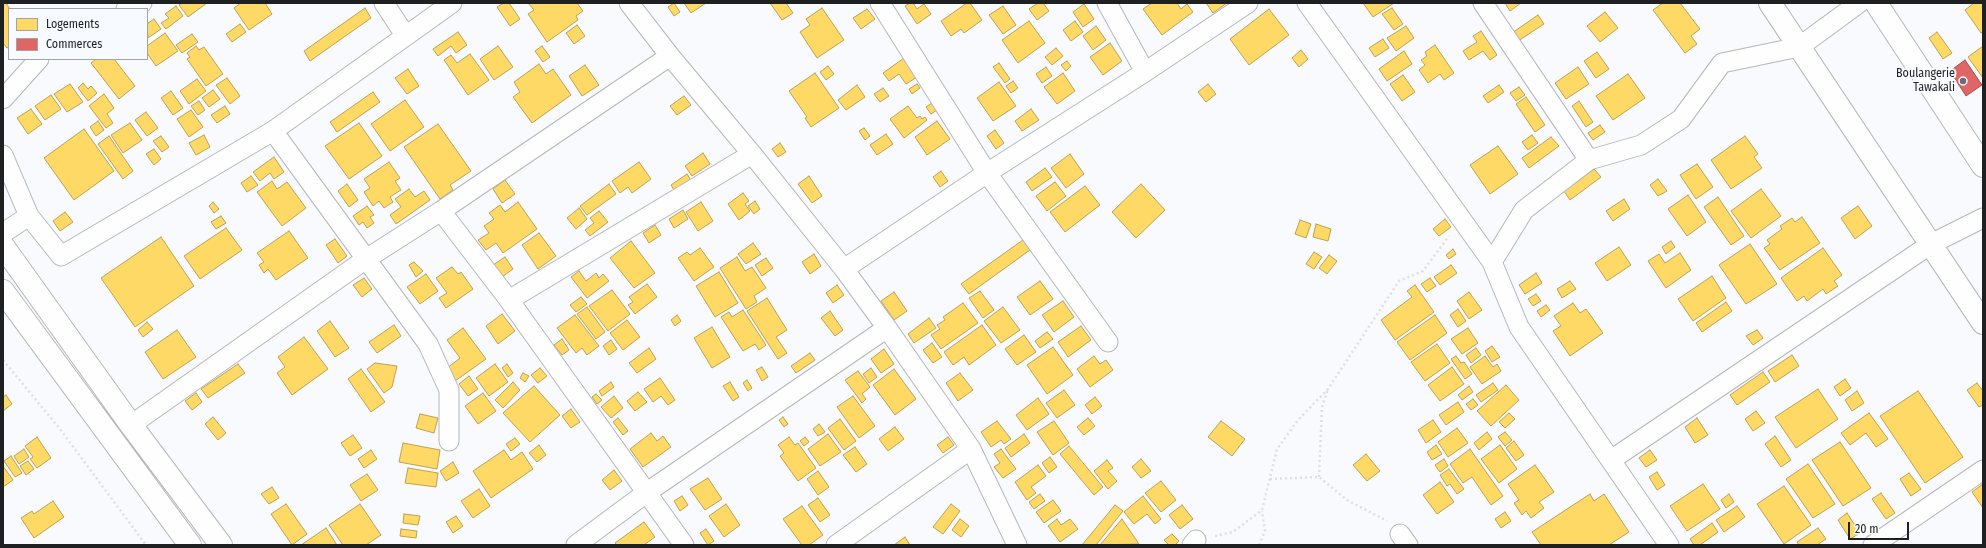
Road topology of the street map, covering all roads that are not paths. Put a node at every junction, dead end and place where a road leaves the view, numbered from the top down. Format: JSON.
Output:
{"nodes":[{"id":1,"x":142,"y":3,"type":"edge"},
{"id":2,"x":384,"y":3,"type":"edge"},
{"id":3,"x":452,"y":3,"type":"edge"},
{"id":4,"x":629,"y":3,"type":"edge"},
{"id":5,"x":880,"y":3,"type":"edge"},
{"id":6,"x":1107,"y":3,"type":"edge"},
{"id":7,"x":1248,"y":3,"type":"edge"},
{"id":8,"x":1307,"y":3,"type":"edge"},
{"id":9,"x":1483,"y":3,"type":"edge"},
{"id":10,"x":1770,"y":3,"type":"edge"},
{"id":11,"x":1859,"y":3,"type":"edge"},
{"id":12,"x":1876,"y":3,"type":"edge"},
{"id":13,"x":129,"y":8,"type":"edge"},
{"id":14,"x":405,"y":35,"type":"junction"},
{"id":15,"x":1799,"y":47,"type":"junction"},
{"id":16,"x":670,"y":56,"type":"junction"},
{"id":17,"x":38,"y":60,"type":"edge"},
{"id":18,"x":1145,"y":72,"type":"junction"},
{"id":19,"x":3,"y":99,"type":"edge"},
{"id":20,"x":273,"y":131,"type":"junction"},
{"id":21,"x":3,"y":154,"type":"edge"},
{"id":22,"x":752,"y":154,"type":"junction"},
{"id":23,"x":1589,"y":160,"type":"junction"},
{"id":24,"x":1983,"y":166,"type":"edge"},
{"id":25,"x":987,"y":173,"type":"junction"},
{"id":26,"x":442,"y":211,"type":"junction"},
{"id":27,"x":29,"y":216,"type":"junction"},
{"id":28,"x":1983,"y":218,"type":"edge"},
{"id":29,"x":3,"y":233,"type":"edge"},
{"id":30,"x":1931,"y":244,"type":"junction"},
{"id":31,"x":3,"y":246,"type":"edge"},
{"id":32,"x":366,"y":259,"type":"junction"},
{"id":33,"x":1492,"y":262,"type":"junction"},
{"id":34,"x":844,"y":270,"type":"junction"},
{"id":35,"x":3,"y":290,"type":"edge"},
{"id":36,"x":509,"y":300,"type":"junction"},
{"id":37,"x":1983,"y":323,"type":"edge"},
{"id":38,"x":887,"y":328,"type":"junction"},
{"id":39,"x":1108,"y":342,"type":"dead end"},
{"id":40,"x":131,"y":425,"type":"junction"},
{"id":41,"x":449,"y":441,"type":"dead end"},
{"id":42,"x":971,"y":449,"type":"junction"},
{"id":43,"x":1611,"y":460,"type":"junction"},
{"id":44,"x":1983,"y":470,"type":"edge"},
{"id":45,"x":646,"y":493,"type":"junction"},
{"id":46,"x":190,"y":545,"type":"edge"},
{"id":47,"x":221,"y":545,"type":"edge"},
{"id":48,"x":576,"y":545,"type":"edge"},
{"id":49,"x":684,"y":545,"type":"edge"},
{"id":50,"x":836,"y":545,"type":"edge"},
{"id":51,"x":1017,"y":545,"type":"edge"},
{"id":52,"x":1669,"y":545,"type":"edge"},
{"id":53,"x":1873,"y":545,"type":"edge"}],
"edges":[{"from":1,"to":13,"type":"street"},
{"from":2,"to":14,"type":"street"},
{"from":3,"to":14,"type":"street"},
{"from":4,"to":16,"type":"street"},
{"from":5,"to":25,"type":"street"},
{"from":6,"to":18,"type":"street"},
{"from":7,"to":18,"type":"street"},
{"from":8,"to":33,"type":"street"},
{"from":9,"to":23,"type":"street"},
{"from":10,"to":15,"type":"main road"},
{"from":11,"to":15,"type":"street"},
{"from":12,"to":24,"type":"main road"},
{"from":14,"to":20,"type":"street"},
{"from":15,"to":23,"type":"street"},
{"from":15,"to":30,"type":"main road"},
{"from":16,"to":22,"type":"street"},
{"from":16,"to":26,"type":"street"},
{"from":17,"to":19,"type":"street"},
{"from":18,"to":25,"type":"street"},
{"from":20,"to":27,"type":"street"},
{"from":20,"to":32,"type":"street"},
{"from":21,"to":27,"type":"street"},
{"from":22,"to":34,"type":"street"},
{"from":22,"to":36,"type":"street"},
{"from":23,"to":33,"type":"street"},
{"from":25,"to":34,"type":"street"},
{"from":25,"to":39,"type":"street"},
{"from":26,"to":32,"type":"street"},
{"from":26,"to":36,"type":"street"},
{"from":27,"to":29,"type":"street"},
{"from":28,"to":30,"type":"street"},
{"from":30,"to":37,"type":"main road"},
{"from":30,"to":43,"type":"street"},
{"from":31,"to":40,"type":"main road"},
{"from":32,"to":40,"type":"street"},
{"from":32,"to":41,"type":"street"},
{"from":33,"to":43,"type":"street"},
{"from":34,"to":38,"type":"street"},
{"from":35,"to":46,"type":"main road"},
{"from":36,"to":45,"type":"street"},
{"from":38,"to":42,"type":"street"},
{"from":38,"to":45,"type":"street"},
{"from":40,"to":47,"type":"main road"},
{"from":42,"to":50,"type":"street"},
{"from":42,"to":51,"type":"street"},
{"from":43,"to":52,"type":"street"},
{"from":44,"to":53,"type":"street"},
{"from":45,"to":48,"type":"street"},
{"from":45,"to":49,"type":"street"}]}
